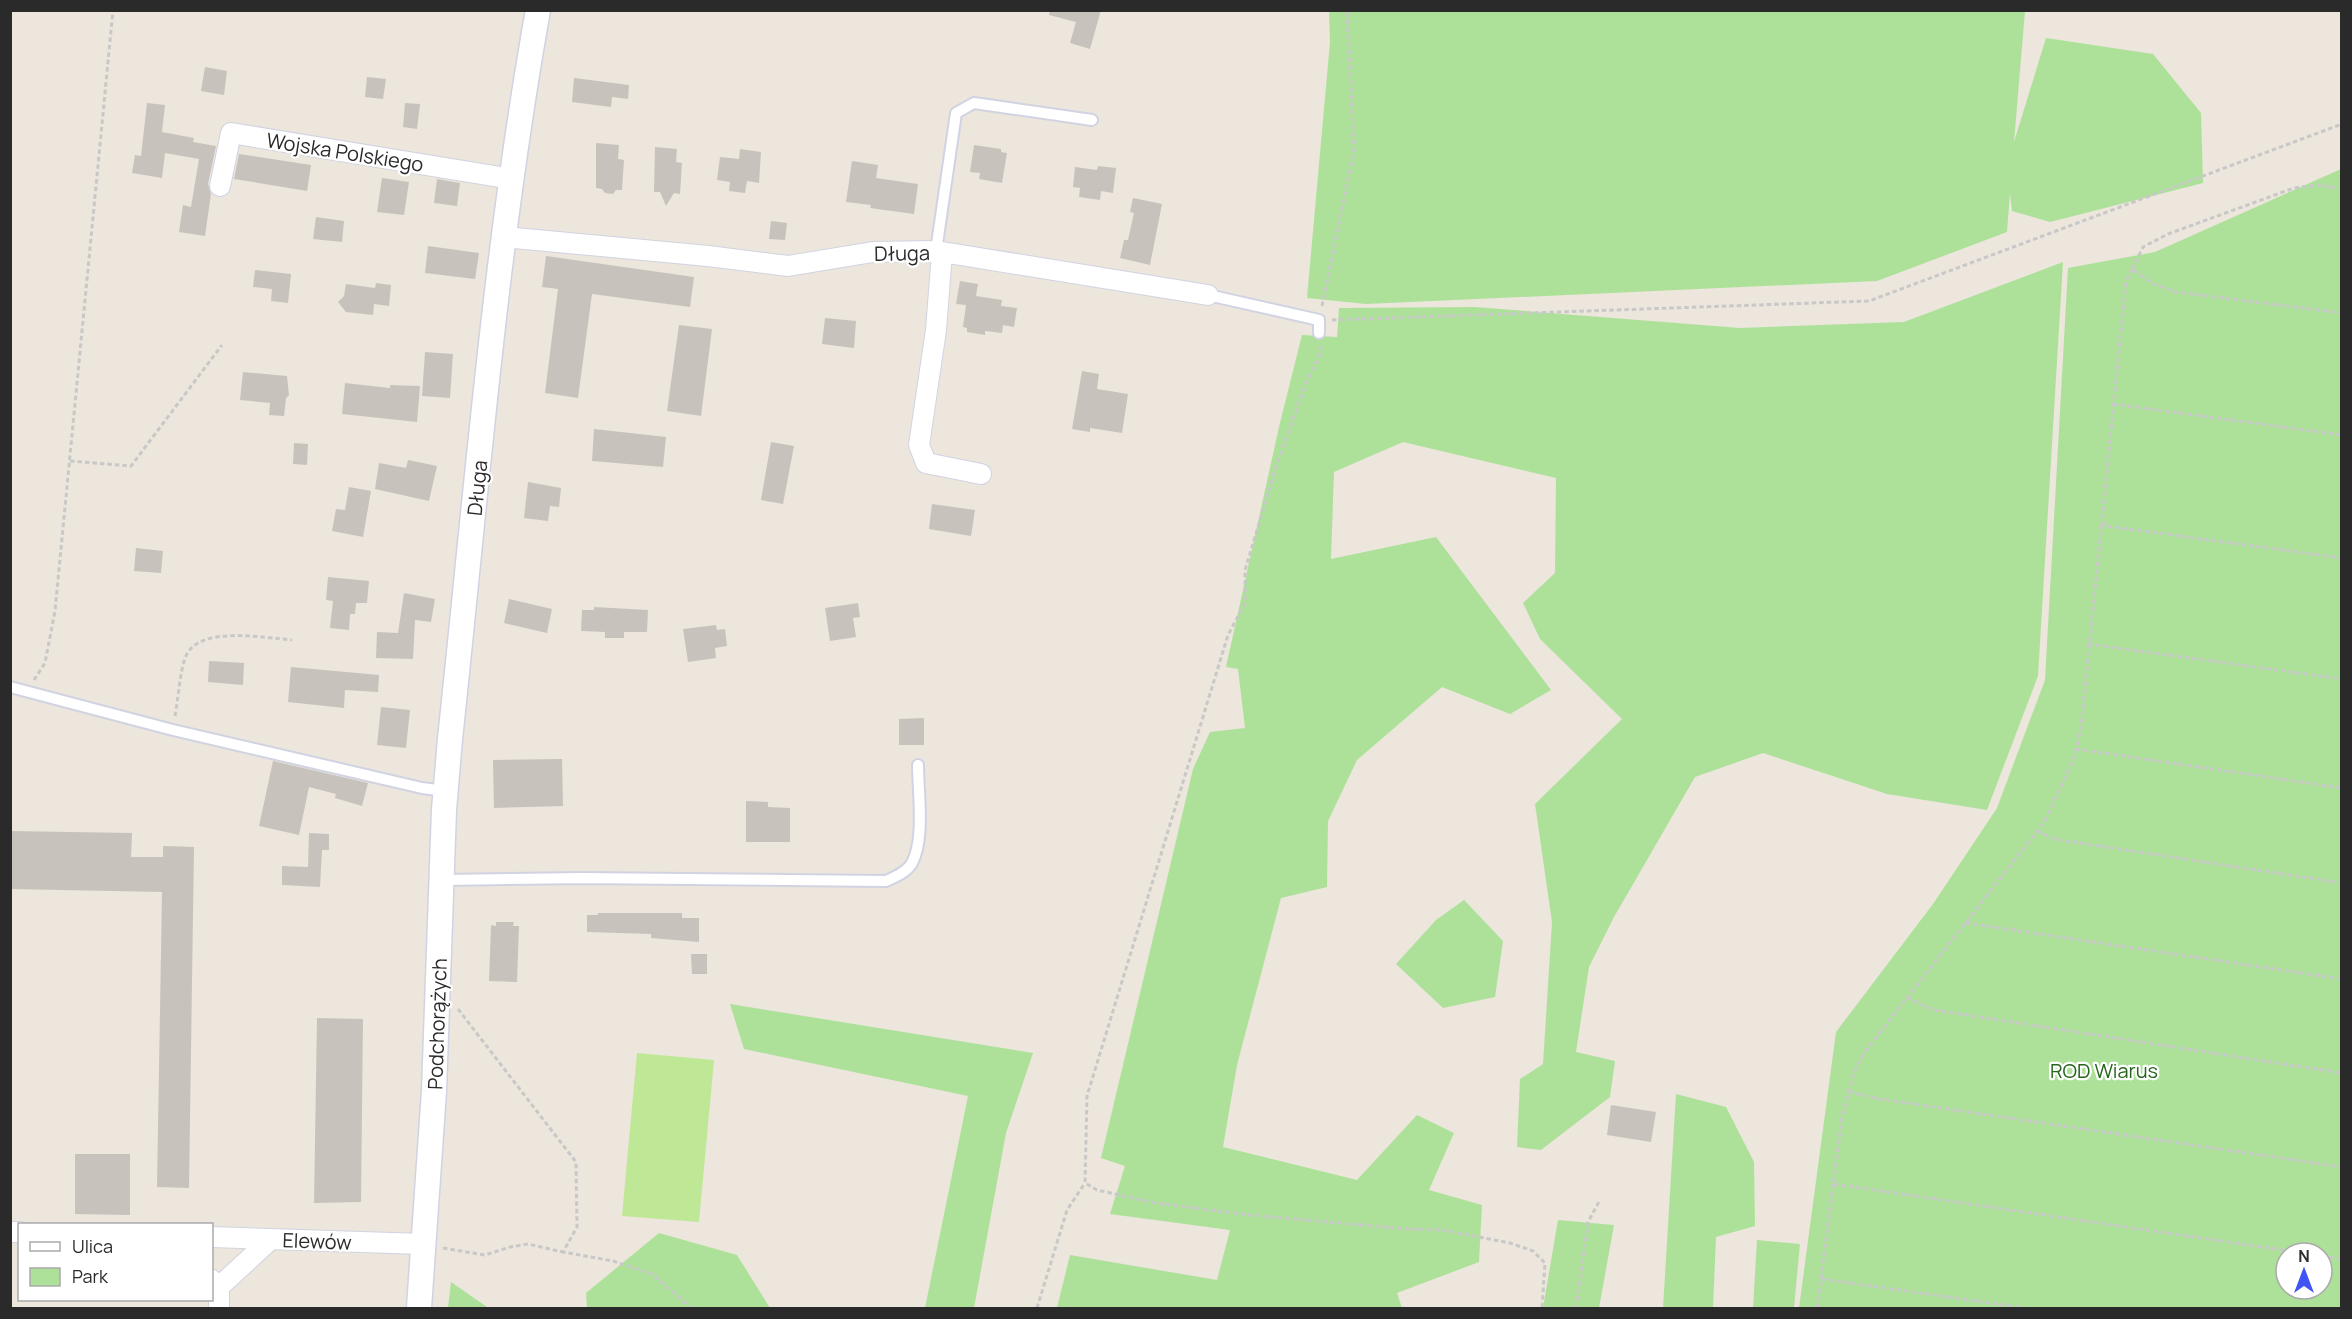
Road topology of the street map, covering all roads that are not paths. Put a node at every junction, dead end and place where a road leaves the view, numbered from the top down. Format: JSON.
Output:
{"nodes":[{"id":1,"x":538,"y":10,"type":"edge"},
{"id":2,"x":1092,"y":120,"type":"dead end"},
{"id":3,"x":512,"y":179,"type":"junction"},
{"id":4,"x":220,"y":186,"type":"dead end"},
{"id":5,"x":504,"y":237,"type":"junction"},
{"id":6,"x":939,"y":252,"type":"junction"},
{"id":7,"x":1208,"y":295,"type":"joint"},
{"id":8,"x":1319,"y":333,"type":"road end"},
{"id":9,"x":981,"y":474,"type":"dead end"},
{"id":10,"x":16,"y":688,"type":"edge"},
{"id":11,"x":450,"y":739,"type":"joint"},
{"id":12,"x":918,"y":765,"type":"dead end"},
{"id":13,"x":446,"y":791,"type":"junction"},
{"id":14,"x":442,"y":880,"type":"junction"},
{"id":15,"x":213,"y":1237,"type":"edge"},
{"id":16,"x":271,"y":1239,"type":"junction"},
{"id":17,"x":423,"y":1244,"type":"junction"},
{"id":18,"x":215,"y":1283,"type":"edge"},
{"id":19,"x":219,"y":1308,"type":"edge"},
{"id":20,"x":420,"y":1308,"type":"edge"}],
"edges":[{"from":1,"to":3,"type":"street","name":"Długa"},
{"from":2,"to":6,"type":"lane"},
{"from":3,"to":4,"type":"street","name":"Wojska Polskiego"},
{"from":3,"to":5,"type":"street","name":"Długa"},
{"from":5,"to":6,"type":"street","name":"Długa"},
{"from":5,"to":11,"type":"street","name":"Długa"},
{"from":6,"to":7,"type":"street","name":"Długa"},
{"from":6,"to":9,"type":"street","name":"Długa"},
{"from":7,"to":8,"type":"lane","name":"Długa"},
{"from":10,"to":13,"type":"lane"},
{"from":11,"to":13,"type":"street","name":"Podchorążych"},
{"from":12,"to":14,"type":"lane"},
{"from":13,"to":14,"type":"street","name":"Podchorążych"},
{"from":14,"to":17,"type":"street","name":"Podchorążych"},
{"from":15,"to":16,"type":"street","name":"Elewów"},
{"from":16,"to":17,"type":"street","name":"Elewów"},
{"from":16,"to":18,"type":"street"},
{"from":17,"to":20,"type":"street","name":"Podchorążych"},
{"from":18,"to":19,"type":"street"}]}
